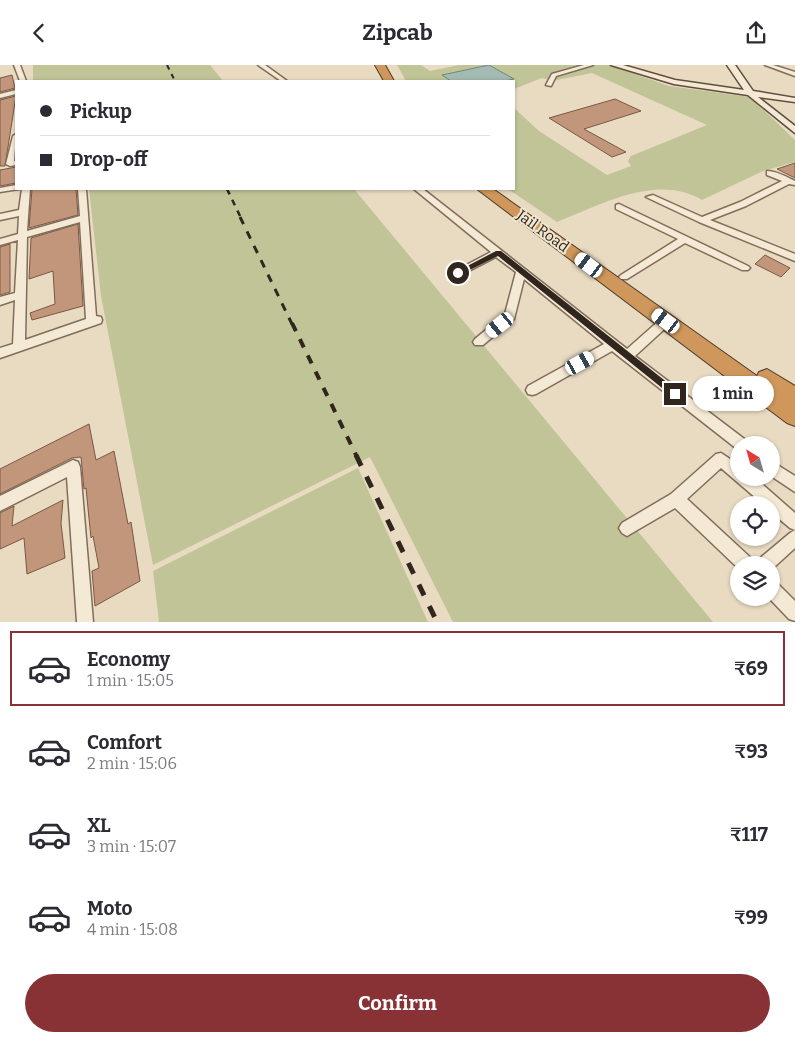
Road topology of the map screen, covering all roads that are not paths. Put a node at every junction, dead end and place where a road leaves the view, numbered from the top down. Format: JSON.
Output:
{"nodes":[{"id":1,"x":16,"y":65,"type":"edge"},
{"id":2,"x":262,"y":65,"type":"edge"},
{"id":3,"x":380,"y":65,"type":"edge"},
{"id":4,"x":391,"y":65,"type":"edge"},
{"id":5,"x":590,"y":65,"type":"edge"},
{"id":6,"x":616,"y":65,"type":"edge"},
{"id":7,"x":731,"y":65,"type":"edge"},
{"id":8,"x":768,"y":65,"type":"edge"},
{"id":9,"x":795,"y":74,"type":"edge"},
{"id":10,"x":23,"y":80,"type":"edge"},
{"id":11,"x":283,"y":80,"type":"edge"},
{"id":12,"x":388,"y":80,"type":"edge"},
{"id":13,"x":398,"y":80,"type":"edge"},
{"id":14,"x":549,"y":85,"type":"dead end"},
{"id":15,"x":15,"y":92,"type":"edge"},
{"id":16,"x":753,"y":92,"type":"junction"},
{"id":17,"x":0,"y":95,"type":"edge"},
{"id":18,"x":795,"y":99,"type":"edge"},
{"id":19,"x":791,"y":124,"type":"edge"},
{"id":20,"x":795,"y":131,"type":"edge"},
{"id":21,"x":15,"y":145,"type":"edge"},
{"id":22,"x":13,"y":164,"type":"edge"},
{"id":23,"x":0,"y":166,"type":"edge"},
{"id":24,"x":770,"y":173,"type":"dead end"},
{"id":25,"x":792,"y":183,"type":"edge"},
{"id":26,"x":15,"y":187,"type":"edge"},
{"id":27,"x":26,"y":190,"type":"edge"},
{"id":28,"x":82,"y":190,"type":"edge"},
{"id":29,"x":419,"y":190,"type":"edge"},
{"id":30,"x":485,"y":190,"type":"edge"},
{"id":31,"x":499,"y":190,"type":"edge"},
{"id":32,"x":0,"y":191,"type":"edge"},
{"id":33,"x":650,"y":197,"type":"dead end"},
{"id":34,"x":619,"y":207,"type":"dead end"},
{"id":35,"x":23,"y":212,"type":"junction"},
{"id":36,"x":0,"y":217,"type":"edge"},
{"id":37,"x":83,"y":218,"type":"junction"},
{"id":38,"x":702,"y":219,"type":"junction"},
{"id":39,"x":22,"y":236,"type":"junction"},
{"id":40,"x":685,"y":239,"type":"junction"},
{"id":41,"x":0,"y":242,"type":"edge"},
{"id":42,"x":498,"y":253,"type":"junction"},
{"id":43,"x":795,"y":258,"type":"edge"},
{"id":44,"x":744,"y":268,"type":"dead end"},
{"id":45,"x":521,"y":271,"type":"junction"},
{"id":46,"x":458,"y":273,"type":"dead end"},
{"id":47,"x":624,"y":277,"type":"junction"},
{"id":48,"x":21,"y":295,"type":"junction"},
{"id":49,"x":0,"y":301,"type":"edge"},
{"id":50,"x":666,"y":321,"type":"junction"},
{"id":51,"x":479,"y":342,"type":"dead end"},
{"id":52,"x":613,"y":345,"type":"junction"},
{"id":53,"x":19,"y":347,"type":"junction"},
{"id":54,"x":0,"y":353,"type":"edge"},
{"id":55,"x":627,"y":356,"type":"junction"},
{"id":56,"x":532,"y":390,"type":"dead end"},
{"id":57,"x":795,"y":398,"type":"edge"},
{"id":58,"x":795,"y":416,"type":"edge"},
{"id":59,"x":730,"y":436,"type":"edge"},
{"id":60,"x":730,"y":466,"type":"edge"},
{"id":61,"x":780,"y":474,"type":"edge"},
{"id":62,"x":795,"y":485,"type":"edge"},
{"id":63,"x":753,"y":486,"type":"edge"},
{"id":64,"x":676,"y":499,"type":"junction"},
{"id":65,"x":0,"y":504,"type":"edge"},
{"id":66,"x":795,"y":523,"type":"edge"},
{"id":67,"x":627,"y":528,"type":"dead end"},
{"id":68,"x":795,"y":538,"type":"edge"},
{"id":69,"x":736,"y":556,"type":"edge"},
{"id":70,"x":775,"y":556,"type":"edge"},
{"id":71,"x":780,"y":598,"type":"edge"},
{"id":72,"x":795,"y":613,"type":"edge"},
{"id":73,"x":85,"y":622,"type":"edge"}],
"edges":[{"from":1,"to":10,"type":"street"},
{"from":2,"to":11,"type":"street"},
{"from":3,"to":12,"type":"highway"},
{"from":4,"to":13,"type":"highway"},
{"from":5,"to":14,"type":"street"},
{"from":6,"to":16,"type":"main road"},
{"from":7,"to":16,"type":"main road"},
{"from":8,"to":9,"type":"street"},
{"from":15,"to":17,"type":"street"},
{"from":16,"to":18,"type":"main road"},
{"from":16,"to":19,"type":"main road"},
{"from":19,"to":20,"type":"main road"},
{"from":21,"to":22,"type":"street"},
{"from":22,"to":23,"type":"street"},
{"from":24,"to":25,"type":"street"},
{"from":25,"to":38,"type":"street"},
{"from":26,"to":32,"type":"street"},
{"from":27,"to":35,"type":"street"},
{"from":28,"to":37,"type":"street"},
{"from":29,"to":42,"type":"street"},
{"from":30,"to":50,"type":"highway","name":"Jail Road"},
{"from":31,"to":47,"type":"highway","name":"Jail Road"},
{"from":33,"to":38,"type":"street"},
{"from":34,"to":40,"type":"street"},
{"from":35,"to":36,"type":"street"},
{"from":35,"to":39,"type":"street"},
{"from":37,"to":39,"type":"street"},
{"from":37,"to":53,"type":"street"},
{"from":38,"to":43,"type":"street"},
{"from":39,"to":41,"type":"street"},
{"from":39,"to":48,"type":"street"},
{"from":40,"to":44,"type":"street"},
{"from":40,"to":47,"type":"street"},
{"from":42,"to":45,"type":"street"},
{"from":42,"to":46,"type":"street"},
{"from":45,"to":51,"type":"street"},
{"from":45,"to":52,"type":"street"},
{"from":47,"to":57,"type":"highway","name":"Jail Road"},
{"from":48,"to":49,"type":"street"},
{"from":48,"to":53,"type":"street"},
{"from":50,"to":55,"type":"street"},
{"from":50,"to":58,"type":"highway","name":"Jail Road"},
{"from":52,"to":55,"type":"street"},
{"from":52,"to":56,"type":"street"},
{"from":53,"to":54,"type":"street"},
{"from":55,"to":59,"type":"street"},
{"from":60,"to":64,"type":"street"},
{"from":61,"to":62,"type":"street"},
{"from":63,"to":66,"type":"street"},
{"from":64,"to":67,"type":"street"},
{"from":64,"to":69,"type":"street"},
{"from":65,"to":73,"type":"street"},
{"from":68,"to":70,"type":"street"},
{"from":71,"to":72,"type":"street"}]}
